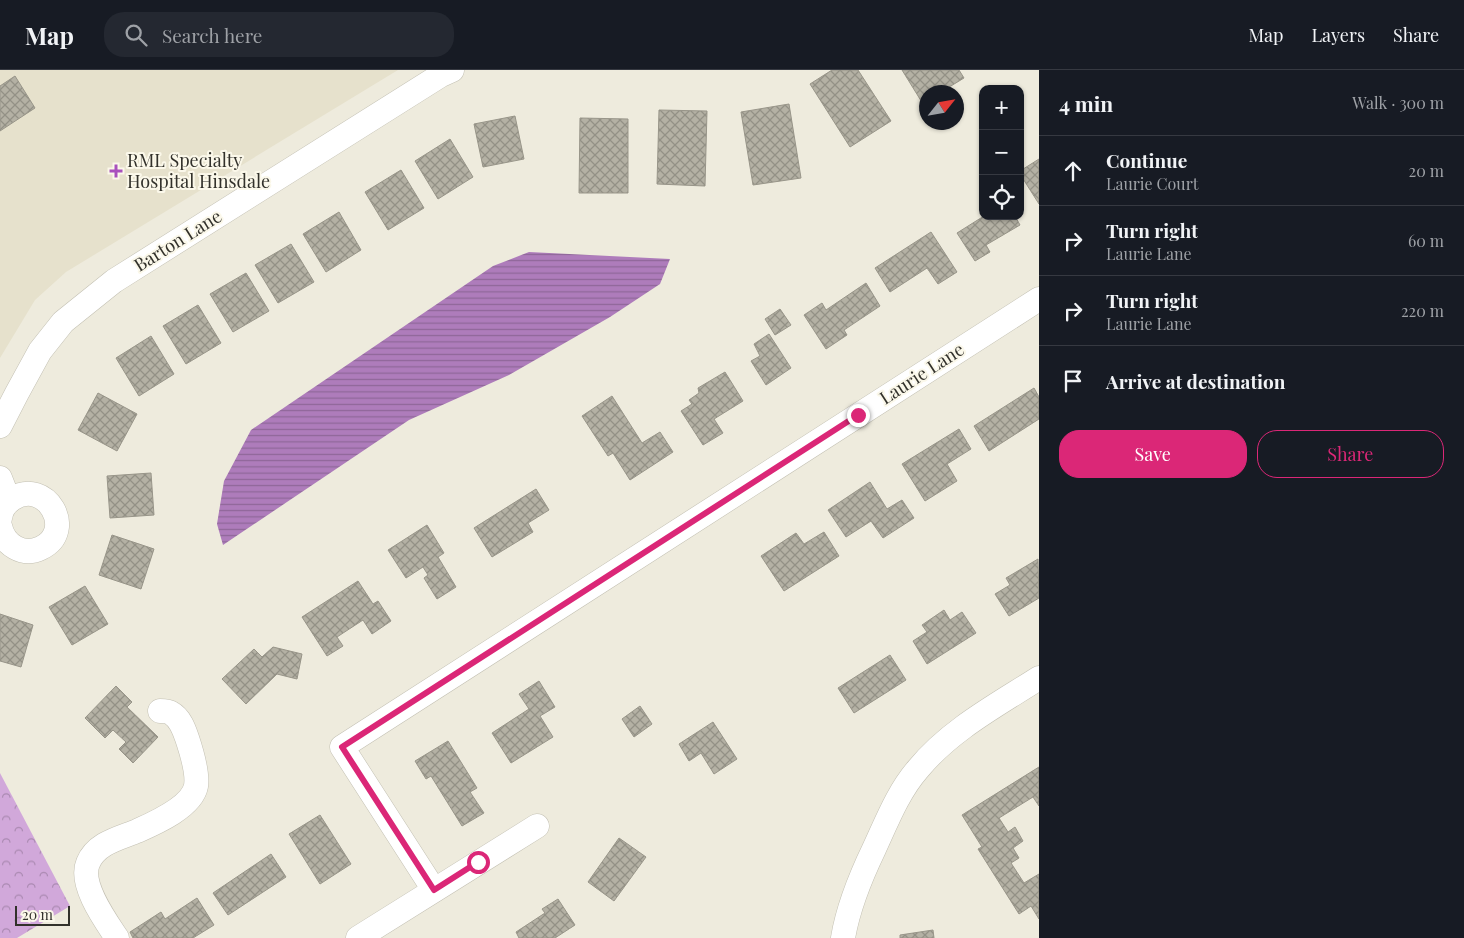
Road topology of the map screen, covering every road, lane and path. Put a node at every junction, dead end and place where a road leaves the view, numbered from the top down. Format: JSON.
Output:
{"nodes":[{"id":1,"x":452,"y":70,"type":"edge"},
{"id":2,"x":1039,"y":299,"type":"edge"},
{"id":3,"x":0,"y":426,"type":"edge"},
{"id":4,"x":0,"y":478,"type":"edge"},
{"id":5,"x":4,"y":510,"type":"edge"},
{"id":6,"x":0,"y":526,"type":"edge"},
{"id":7,"x":1039,"y":678,"type":"edge"},
{"id":8,"x":160,"y":711,"type":"dead end"},
{"id":9,"x":536,"y":826,"type":"dead end"},
{"id":10,"x":434,"y":890,"type":"junction"},
{"id":11,"x":117,"y":938,"type":"edge"},
{"id":12,"x":358,"y":938,"type":"edge"},
{"id":13,"x":843,"y":938,"type":"edge"}],
"edges":[{"from":1,"to":3,"type":"street","name":"Barton Lane"},
{"from":2,"to":10,"type":"street","name":"Laurie Lane"},
{"from":4,"to":5,"type":"street"},
{"from":5,"to":6,"type":"street"},
{"from":7,"to":13,"type":"street"},
{"from":8,"to":11,"type":"street"},
{"from":9,"to":10,"type":"street"},
{"from":10,"to":12,"type":"street"}]}
